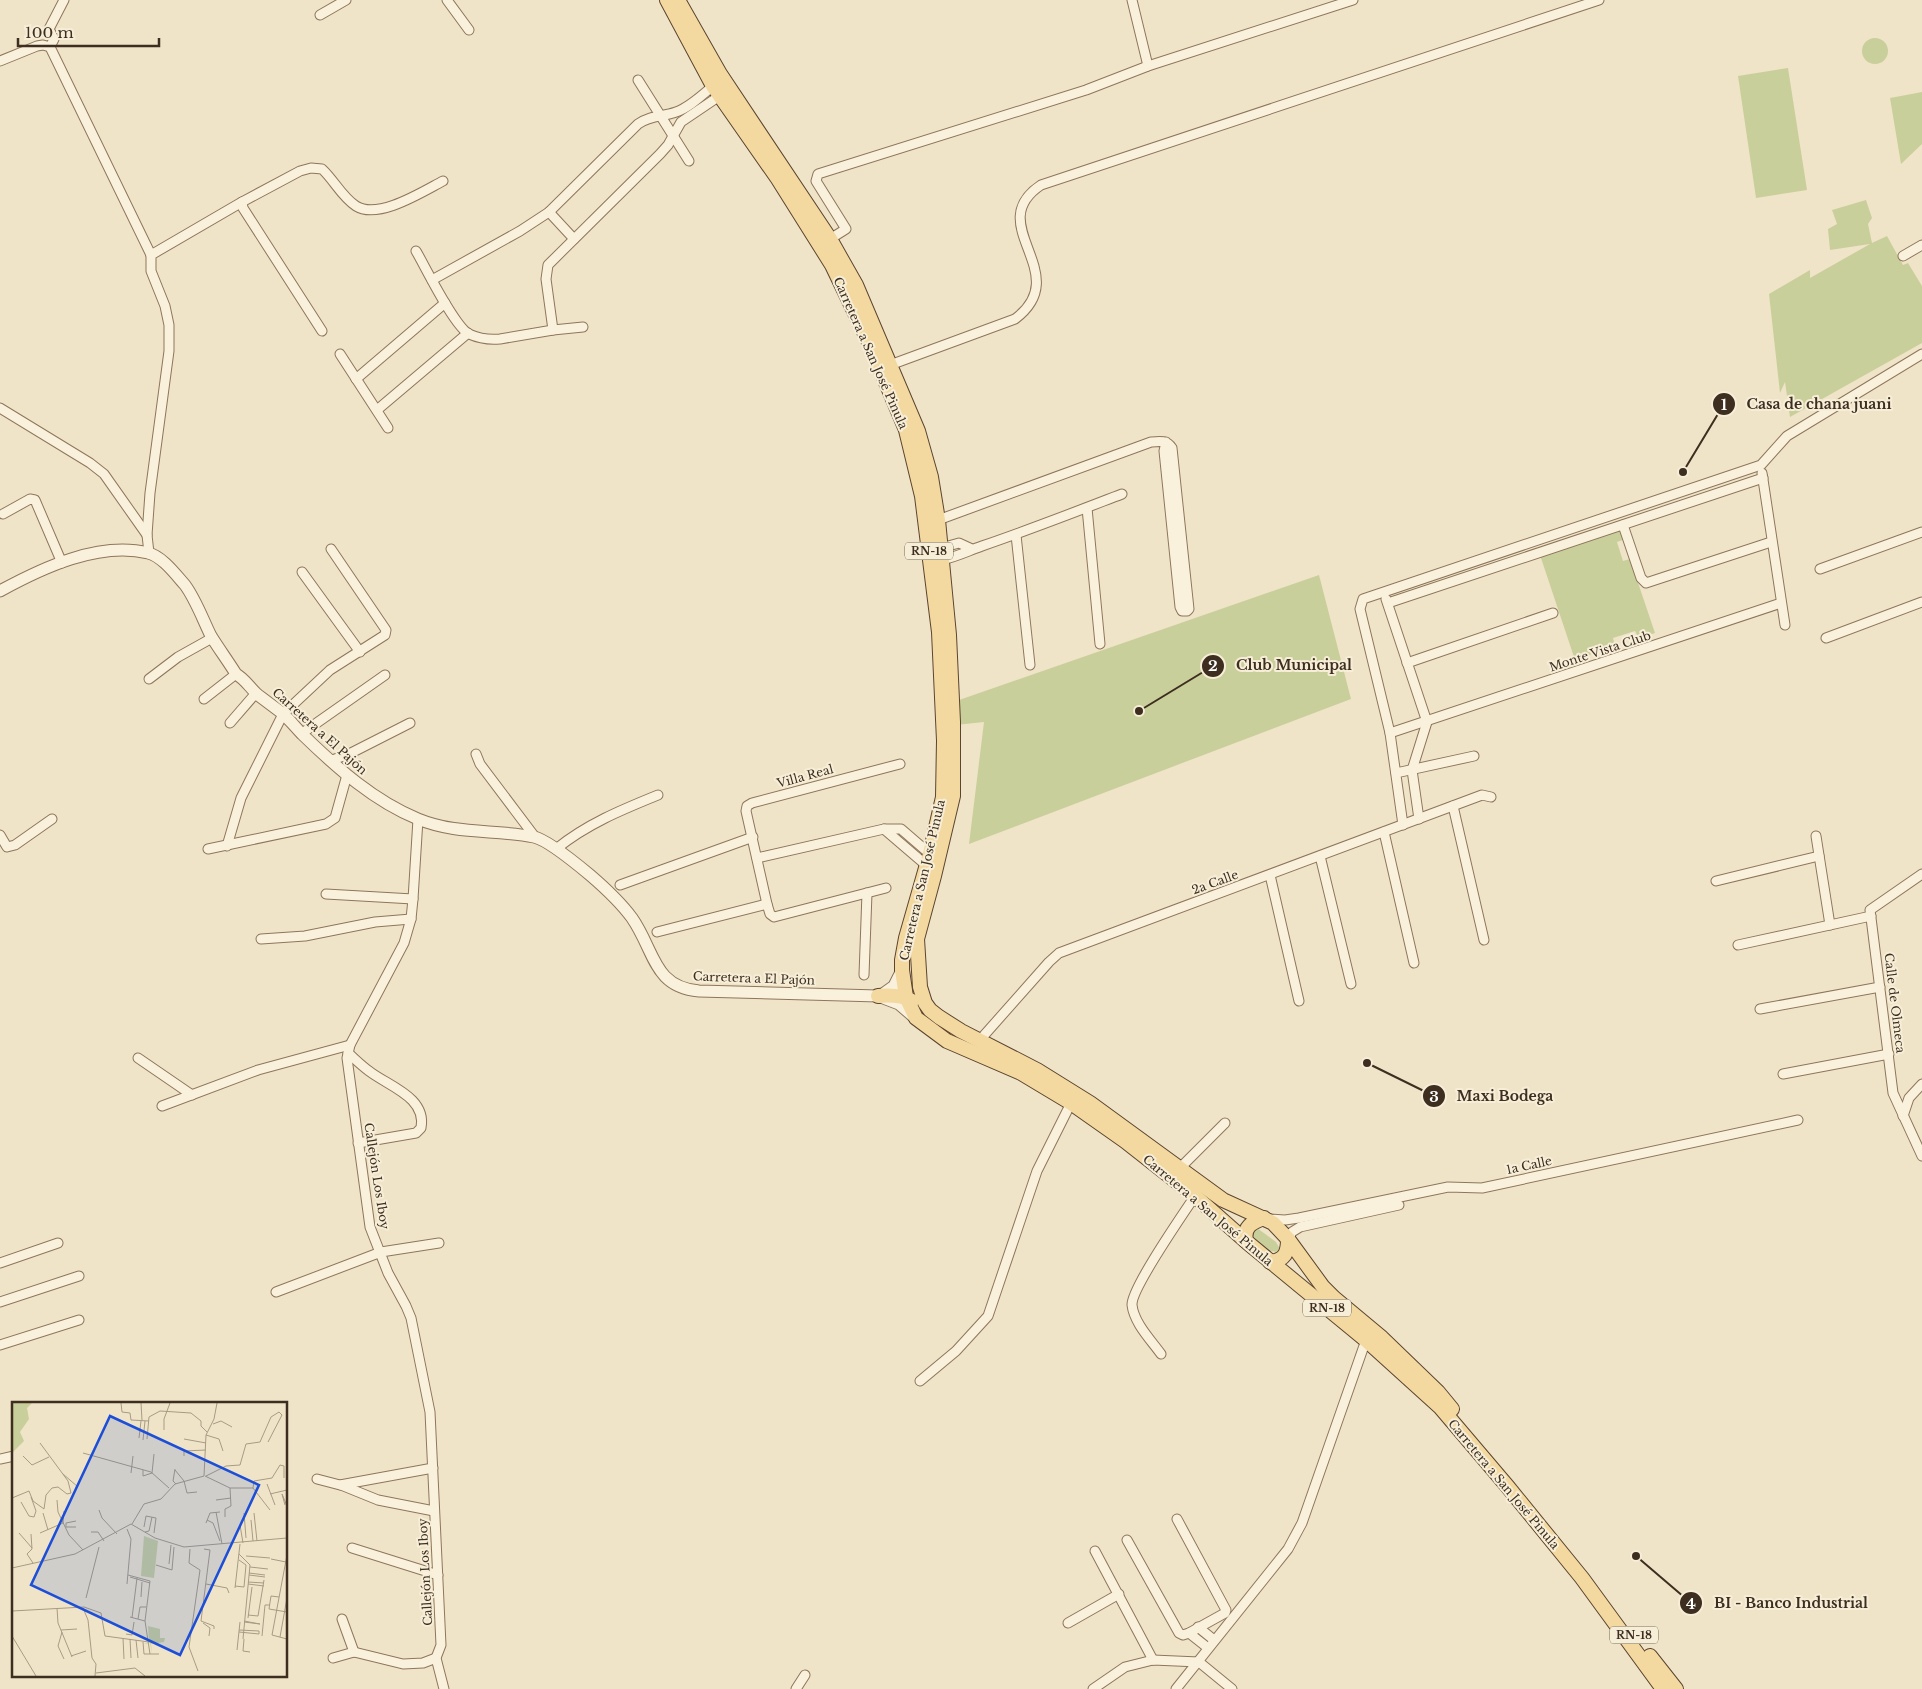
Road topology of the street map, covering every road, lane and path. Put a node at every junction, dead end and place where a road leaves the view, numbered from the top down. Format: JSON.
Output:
{"nodes":[{"id":1,"x":64,"y":0,"type":"edge"},
{"id":2,"x":346,"y":0,"type":"edge"},
{"id":3,"x":666,"y":0,"type":"edge"},
{"id":4,"x":678,"y":0,"type":"edge"},
{"id":5,"x":1132,"y":0,"type":"edge"},
{"id":6,"x":1353,"y":0,"type":"edge"},
{"id":7,"x":1599,"y":0,"type":"edge"},
{"id":8,"x":449,"y":1,"type":"edge"},
{"id":9,"x":320,"y":15,"type":"dead end"},
{"id":10,"x":469,"y":30,"type":"dead end"},
{"id":11,"x":50,"y":48,"type":"junction"},
{"id":12,"x":0,"y":61,"type":"edge"},
{"id":13,"x":1148,"y":66,"type":"junction"},
{"id":14,"x":638,"y":80,"type":"dead end"},
{"id":15,"x":717,"y":91,"type":"junction"},
{"id":16,"x":660,"y":116,"type":"junction"},
{"id":17,"x":673,"y":136,"type":"junction"},
{"id":18,"x":689,"y":161,"type":"dead end"},
{"id":19,"x":443,"y":182,"type":"dead end"},
{"id":20,"x":242,"y":202,"type":"junction"},
{"id":21,"x":549,"y":212,"type":"junction"},
{"id":22,"x":830,"y":238,"type":"junction"},
{"id":23,"x":574,"y":239,"type":"junction"},
{"id":24,"x":1922,"y":245,"type":"edge"},
{"id":25,"x":416,"y":251,"type":"dead end"},
{"id":26,"x":151,"y":255,"type":"junction"},
{"id":27,"x":1903,"y":256,"type":"dead end"},
{"id":28,"x":432,"y":280,"type":"junction"},
{"id":29,"x":445,"y":304,"type":"junction"},
{"id":30,"x":583,"y":327,"type":"dead end"},
{"id":31,"x":553,"y":330,"type":"junction"},
{"id":32,"x":322,"y":331,"type":"dead end"},
{"id":33,"x":468,"y":333,"type":"junction"},
{"id":34,"x":340,"y":354,"type":"dead end"},
{"id":35,"x":1922,"y":354,"type":"edge"},
{"id":36,"x":890,"y":364,"type":"junction"},
{"id":37,"x":356,"y":379,"type":"junction"},
{"id":38,"x":0,"y":408,"type":"edge"},
{"id":39,"x":377,"y":410,"type":"junction"},
{"id":40,"x":388,"y":428,"type":"dead end"},
{"id":41,"x":1761,"y":465,"type":"junction"},
{"id":42,"x":1763,"y":478,"type":"junction"},
{"id":43,"x":1122,"y":494,"type":"dead end"},
{"id":44,"x":1086,"y":508,"type":"junction"},
{"id":45,"x":2,"y":514,"type":"dead end"},
{"id":46,"x":938,"y":520,"type":"junction"},
{"id":47,"x":1623,"y":525,"type":"junction"},
{"id":48,"x":1922,"y":532,"type":"edge"},
{"id":49,"x":147,"y":535,"type":"junction"},
{"id":50,"x":1016,"y":535,"type":"junction"},
{"id":51,"x":1535,"y":540,"type":"junction"},
{"id":52,"x":1771,"y":542,"type":"junction"},
{"id":53,"x":331,"y":549,"type":"dead end"},
{"id":54,"x":972,"y":550,"type":"junction"},
{"id":55,"x":944,"y":551,"type":"junction"},
{"id":56,"x":1539,"y":552,"type":"junction"},
{"id":57,"x":149,"y":553,"type":"junction"},
{"id":58,"x":1179,"y":555,"type":"junction"},
{"id":59,"x":62,"y":563,"type":"junction"},
{"id":60,"x":1820,"y":568,"type":"dead end"},
{"id":61,"x":302,"y":572,"type":"dead end"},
{"id":62,"x":0,"y":591,"type":"edge"},
{"id":63,"x":1384,"y":591,"type":"junction"},
{"id":64,"x":1922,"y":602,"type":"edge"},
{"id":65,"x":1388,"y":603,"type":"junction"},
{"id":66,"x":1781,"y":603,"type":"junction"},
{"id":67,"x":1553,"y":613,"type":"dead end"},
{"id":68,"x":1785,"y":626,"type":"dead end"},
{"id":69,"x":212,"y":638,"type":"junction"},
{"id":70,"x":1826,"y":638,"type":"dead end"},
{"id":71,"x":1100,"y":644,"type":"dead end"},
{"id":72,"x":360,"y":652,"type":"junction"},
{"id":73,"x":1407,"y":663,"type":"junction"},
{"id":74,"x":1030,"y":665,"type":"dead end"},
{"id":75,"x":236,"y":674,"type":"junction"},
{"id":76,"x":386,"y":675,"type":"dead end"},
{"id":77,"x":149,"y":679,"type":"dead end"},
{"id":78,"x":256,"y":693,"type":"junction"},
{"id":79,"x":204,"y":699,"type":"dead end"},
{"id":80,"x":283,"y":714,"type":"junction"},
{"id":81,"x":1427,"y":722,"type":"junction"},
{"id":82,"x":230,"y":723,"type":"dead end"},
{"id":83,"x":410,"y":723,"type":"dead end"},
{"id":84,"x":1390,"y":733,"type":"junction"},
{"id":85,"x":301,"y":734,"type":"junction"},
{"id":86,"x":476,"y":754,"type":"dead end"},
{"id":87,"x":1474,"y":756,"type":"dead end"},
{"id":88,"x":330,"y":761,"type":"junction"},
{"id":89,"x":900,"y":764,"type":"dead end"},
{"id":90,"x":1412,"y":770,"type":"junction"},
{"id":91,"x":1396,"y":773,"type":"junction"},
{"id":92,"x":347,"y":775,"type":"junction"},
{"id":93,"x":658,"y":795,"type":"dead end"},
{"id":94,"x":1491,"y":797,"type":"dead end"},
{"id":95,"x":1453,"y":806,"type":"junction"},
{"id":96,"x":52,"y":819,"type":"dead end"},
{"id":97,"x":418,"y":819,"type":"junction"},
{"id":98,"x":1419,"y":819,"type":"junction"},
{"id":99,"x":1403,"y":825,"type":"junction"},
{"id":100,"x":1384,"y":832,"type":"junction"},
{"id":101,"x":0,"y":835,"type":"edge"},
{"id":102,"x":1816,"y":836,"type":"dead end"},
{"id":103,"x":536,"y":837,"type":"junction"},
{"id":104,"x":753,"y":837,"type":"junction"},
{"id":105,"x":227,"y":846,"type":"junction"},
{"id":106,"x":208,"y":849,"type":"dead end"},
{"id":107,"x":556,"y":849,"type":"junction"},
{"id":108,"x":1320,"y":856,"type":"junction"},
{"id":109,"x":1819,"y":856,"type":"junction"},
{"id":110,"x":757,"y":858,"type":"junction"},
{"id":111,"x":928,"y":860,"type":"junction"},
{"id":112,"x":1922,"y":874,"type":"edge"},
{"id":113,"x":1270,"y":875,"type":"junction"},
{"id":114,"x":1716,"y":881,"type":"dead end"},
{"id":115,"x":620,"y":885,"type":"dead end"},
{"id":116,"x":886,"y":888,"type":"dead end"},
{"id":117,"x":868,"y":893,"type":"junction"},
{"id":118,"x":326,"y":894,"type":"dead end"},
{"id":119,"x":413,"y":899,"type":"junction"},
{"id":120,"x":767,"y":904,"type":"junction"},
{"id":121,"x":1870,"y":916,"type":"junction"},
{"id":122,"x":411,"y":919,"type":"junction"},
{"id":123,"x":1830,"y":925,"type":"junction"},
{"id":124,"x":656,"y":932,"type":"dead end"},
{"id":125,"x":261,"y":939,"type":"dead end"},
{"id":126,"x":1484,"y":940,"type":"dead end"},
{"id":127,"x":1738,"y":945,"type":"dead end"},
{"id":128,"x":1414,"y":963,"type":"dead end"},
{"id":129,"x":902,"y":970,"type":"junction"},
{"id":130,"x":864,"y":975,"type":"dead end"},
{"id":131,"x":1351,"y":984,"type":"dead end"},
{"id":132,"x":1880,"y":987,"type":"junction"},
{"id":133,"x":879,"y":996,"type":"junction"},
{"id":134,"x":906,"y":998,"type":"junction"},
{"id":135,"x":1299,"y":1001,"type":"dead end"},
{"id":136,"x":1760,"y":1009,"type":"dead end"},
{"id":137,"x":916,"y":1018,"type":"junction"},
{"id":138,"x":961,"y":1032,"type":"junction"},
{"id":139,"x":984,"y":1047,"type":"junction"},
{"id":140,"x":349,"y":1049,"type":"junction"},
{"id":141,"x":1889,"y":1054,"type":"junction"},
{"id":142,"x":138,"y":1058,"type":"dead end"},
{"id":143,"x":1783,"y":1074,"type":"dead end"},
{"id":144,"x":1922,"y":1084,"type":"edge"},
{"id":145,"x":192,"y":1095,"type":"junction"},
{"id":146,"x":1071,"y":1103,"type":"junction"},
{"id":147,"x":162,"y":1106,"type":"dead end"},
{"id":148,"x":1903,"y":1116,"type":"junction"},
{"id":149,"x":1798,"y":1120,"type":"dead end"},
{"id":150,"x":1224,"y":1123,"type":"dead end"},
{"id":151,"x":358,"y":1143,"type":"junction"},
{"id":152,"x":1922,"y":1156,"type":"edge"},
{"id":153,"x":1179,"y":1169,"type":"junction"},
{"id":154,"x":1194,"y":1196,"type":"junction"},
{"id":155,"x":1399,"y":1205,"type":"dead end"},
{"id":156,"x":1264,"y":1218,"type":"junction"},
{"id":157,"x":1288,"y":1239,"type":"junction"},
{"id":158,"x":1246,"y":1241,"type":"junction"},
{"id":159,"x":438,"y":1242,"type":"dead end"},
{"id":160,"x":58,"y":1243,"type":"dead end"},
{"id":161,"x":381,"y":1252,"type":"junction"},
{"id":162,"x":1270,"y":1262,"type":"junction"},
{"id":163,"x":0,"y":1263,"type":"edge"},
{"id":164,"x":79,"y":1276,"type":"dead end"},
{"id":165,"x":276,"y":1292,"type":"dead end"},
{"id":166,"x":0,"y":1302,"type":"edge"},
{"id":167,"x":79,"y":1320,"type":"dead end"},
{"id":168,"x":1366,"y":1340,"type":"junction"},
{"id":169,"x":0,"y":1345,"type":"edge"},
{"id":170,"x":1161,"y":1354,"type":"dead end"},
{"id":171,"x":920,"y":1381,"type":"dead end"},
{"id":172,"x":1431,"y":1385,"type":"junction"},
{"id":173,"x":433,"y":1468,"type":"junction"},
{"id":174,"x":317,"y":1479,"type":"dead end"},
{"id":175,"x":340,"y":1485,"type":"junction"},
{"id":176,"x":434,"y":1511,"type":"junction"},
{"id":177,"x":1178,"y":1520,"type":"dead end"},
{"id":178,"x":1127,"y":1540,"type":"dead end"},
{"id":179,"x":352,"y":1548,"type":"dead end"},
{"id":180,"x":1096,"y":1551,"type":"dead end"},
{"id":181,"x":438,"y":1575,"type":"junction"},
{"id":182,"x":1119,"y":1594,"type":"junction"},
{"id":183,"x":342,"y":1620,"type":"dead end"},
{"id":184,"x":1068,"y":1624,"type":"dead end"},
{"id":185,"x":1198,"y":1627,"type":"junction"},
{"id":186,"x":1189,"y":1633,"type":"junction"},
{"id":187,"x":1211,"y":1644,"type":"junction"},
{"id":188,"x":354,"y":1652,"type":"junction"},
{"id":189,"x":334,"y":1658,"type":"dead end"},
{"id":190,"x":436,"y":1658,"type":"junction"},
{"id":191,"x":1153,"y":1660,"type":"junction"},
{"id":192,"x":1199,"y":1662,"type":"junction"},
{"id":193,"x":805,"y":1675,"type":"dead end"},
{"id":194,"x":444,"y":1689,"type":"edge"},
{"id":195,"x":796,"y":1689,"type":"edge"},
{"id":196,"x":1093,"y":1689,"type":"edge"},
{"id":197,"x":1176,"y":1689,"type":"edge"},
{"id":198,"x":1232,"y":1689,"type":"edge"},
{"id":199,"x":1663,"y":1689,"type":"edge"},
{"id":200,"x":1676,"y":1689,"type":"edge"}],
"edges":[{"from":1,"to":11,"type":"street"},
{"from":2,"to":9,"type":"street"},
{"from":3,"to":15,"type":"main road","name":"Carretera a San José Pinula","number":"RN-18"},
{"from":4,"to":22,"type":"main road","name":"Carretera a San José Pinula","number":"RN-18"},
{"from":5,"to":13,"type":"street"},
{"from":6,"to":13,"type":"street"},
{"from":7,"to":36,"type":"street"},
{"from":8,"to":10,"type":"street"},
{"from":11,"to":12,"type":"street"},
{"from":11,"to":26,"type":"street"},
{"from":13,"to":22,"type":"street"},
{"from":14,"to":16,"type":"street"},
{"from":15,"to":16,"type":"street"},
{"from":15,"to":17,"type":"street"},
{"from":15,"to":111,"type":"main road","name":"Carretera a San José Pinula","number":"RN-18"},
{"from":16,"to":17,"type":"street"},
{"from":16,"to":21,"type":"street"},
{"from":17,"to":18,"type":"street"},
{"from":17,"to":23,"type":"street"},
{"from":19,"to":20,"type":"street"},
{"from":20,"to":26,"type":"street"},
{"from":20,"to":32,"type":"street"},
{"from":21,"to":23,"type":"street"},
{"from":21,"to":28,"type":"street"},
{"from":22,"to":36,"type":"main road","name":"Carretera a San José Pinula","number":"RN-18"},
{"from":23,"to":31,"type":"street"},
{"from":24,"to":27,"type":"street"},
{"from":25,"to":28,"type":"street"},
{"from":26,"to":49,"type":"street"},
{"from":28,"to":29,"type":"street"},
{"from":29,"to":33,"type":"street"},
{"from":29,"to":37,"type":"street"},
{"from":30,"to":31,"type":"street"},
{"from":31,"to":33,"type":"street"},
{"from":33,"to":39,"type":"street"},
{"from":34,"to":37,"type":"street"},
{"from":35,"to":41,"type":"street"},
{"from":36,"to":46,"type":"main road","name":"Carretera a San José Pinula","number":"RN-18"},
{"from":37,"to":39,"type":"street"},
{"from":38,"to":49,"type":"street"},
{"from":39,"to":40,"type":"street"},
{"from":41,"to":42,"type":"street"},
{"from":41,"to":51,"type":"street"},
{"from":42,"to":47,"type":"street"},
{"from":42,"to":52,"type":"street"},
{"from":43,"to":44,"type":"street"},
{"from":44,"to":50,"type":"street"},
{"from":44,"to":71,"type":"street"},
{"from":45,"to":59,"type":"street"},
{"from":46,"to":55,"type":"main road","name":"Carretera a San José Pinula","number":"RN-18"},
{"from":46,"to":58,"type":"street"},
{"from":47,"to":52,"type":"street"},
{"from":47,"to":56,"type":"street"},
{"from":48,"to":60,"type":"street"},
{"from":49,"to":57,"type":"street"},
{"from":50,"to":54,"type":"street"},
{"from":50,"to":74,"type":"street"},
{"from":51,"to":56,"type":"street"},
{"from":51,"to":63,"type":"street"},
{"from":52,"to":66,"type":"street"},
{"from":53,"to":72,"type":"street"},
{"from":54,"to":55,"type":"street"},
{"from":54,"to":55,"type":"street"},
{"from":55,"to":138,"type":"main road","name":"Carretera a San José Pinula","number":"RN-18"},
{"from":56,"to":65,"type":"street"},
{"from":57,"to":59,"type":"street"},
{"from":57,"to":69,"type":"street","name":"Carretera a El Pajón"},
{"from":58,"to":58,"type":"street"},
{"from":59,"to":62,"type":"street"},
{"from":61,"to":72,"type":"street"},
{"from":63,"to":65,"type":"street"},
{"from":63,"to":84,"type":"street"},
{"from":64,"to":70,"type":"street"},
{"from":65,"to":73,"type":"street"},
{"from":66,"to":68,"type":"street"},
{"from":66,"to":81,"type":"street","name":"Monte Vista Club"},
{"from":67,"to":73,"type":"street"},
{"from":69,"to":75,"type":"street","name":"Carretera a El Pajón"},
{"from":69,"to":77,"type":"street"},
{"from":72,"to":80,"type":"street"},
{"from":73,"to":81,"type":"street"},
{"from":75,"to":78,"type":"street","name":"Carretera a El Pajón"},
{"from":75,"to":79,"type":"street"},
{"from":76,"to":85,"type":"street"},
{"from":78,"to":80,"type":"street","name":"Carretera a El Pajón"},
{"from":78,"to":82,"type":"street"},
{"from":80,"to":85,"type":"street","name":"Carretera a El Pajón"},
{"from":80,"to":105,"type":"street"},
{"from":81,"to":84,"type":"street","name":"Monte Vista Club"},
{"from":81,"to":90,"type":"street"},
{"from":83,"to":88,"type":"street"},
{"from":84,"to":91,"type":"street"},
{"from":85,"to":88,"type":"street","name":"Carretera a El Pajón"},
{"from":86,"to":103,"type":"street"},
{"from":87,"to":90,"type":"street"},
{"from":88,"to":92,"type":"street","name":"Carretera a El Pajón"},
{"from":89,"to":104,"type":"street","name":"Villa Real"},
{"from":90,"to":91,"type":"street"},
{"from":90,"to":98,"type":"street"},
{"from":91,"to":99,"type":"street"},
{"from":92,"to":97,"type":"street","name":"Carretera a El Pajón"},
{"from":92,"to":105,"type":"street"},
{"from":93,"to":107,"type":"street"},
{"from":94,"to":95,"type":"street","name":"2a Calle"},
{"from":95,"to":98,"type":"street","name":"2a Calle"},
{"from":95,"to":126,"type":"street"},
{"from":96,"to":101,"type":"street"},
{"from":97,"to":103,"type":"street","name":"Carretera a El Pajón"},
{"from":97,"to":119,"type":"street"},
{"from":98,"to":99,"type":"street","name":"2a Calle"},
{"from":99,"to":100,"type":"street","name":"2a Calle"},
{"from":100,"to":108,"type":"street","name":"2a Calle"},
{"from":100,"to":128,"type":"street"},
{"from":102,"to":109,"type":"street"},
{"from":103,"to":107,"type":"street","name":"Carretera a El Pajón"},
{"from":104,"to":110,"type":"street","name":"Villa Real"},
{"from":104,"to":115,"type":"street"},
{"from":105,"to":106,"type":"street"},
{"from":107,"to":133,"type":"street","name":"Carretera a El Pajón"},
{"from":108,"to":113,"type":"street","name":"2a Calle"},
{"from":108,"to":131,"type":"street"},
{"from":109,"to":114,"type":"street"},
{"from":109,"to":123,"type":"street"},
{"from":110,"to":111,"type":"street"},
{"from":110,"to":120,"type":"street","name":"Villa Real"},
{"from":111,"to":129,"type":"main road","name":"Carretera a San José Pinula","number":"RN-18"},
{"from":112,"to":121,"type":"street"},
{"from":113,"to":135,"type":"street"},
{"from":113,"to":139,"type":"street","name":"2a Calle"},
{"from":116,"to":117,"type":"street"},
{"from":117,"to":120,"type":"street"},
{"from":117,"to":130,"type":"street"},
{"from":118,"to":119,"type":"street"},
{"from":119,"to":122,"type":"street"},
{"from":120,"to":124,"type":"street"},
{"from":121,"to":123,"type":"street"},
{"from":121,"to":132,"type":"street","name":"Calle de Olmeca"},
{"from":122,"to":125,"type":"street"},
{"from":122,"to":140,"type":"street"},
{"from":123,"to":127,"type":"street"},
{"from":129,"to":133,"type":"street"},
{"from":129,"to":134,"type":"main road","name":"Carretera a San José Pinula","number":"RN-18"},
{"from":132,"to":136,"type":"street"},
{"from":132,"to":141,"type":"street","name":"Calle de Olmeca"},
{"from":133,"to":134,"type":"main road"},
{"from":133,"to":137,"type":"street","name":"Carretera a El Pajón"},
{"from":134,"to":137,"type":"main road","name":"Carretera a San José Pinula","number":"RN-18"},
{"from":134,"to":138,"type":"main road"},
{"from":137,"to":139,"type":"main road","name":"Carretera a San José Pinula","number":"RN-18"},
{"from":138,"to":139,"type":"main road","name":"Carretera a San José Pinula","number":"RN-18"},
{"from":139,"to":146,"type":"main road","name":"Carretera a San José Pinula","number":"RN-18"},
{"from":139,"to":153,"type":"main road","name":"Carretera a San José Pinula","number":"RN-18"},
{"from":140,"to":145,"type":"street"},
{"from":140,"to":151,"type":"street","name":"Callejón Los Iboy"},
{"from":140,"to":151,"type":"street"},
{"from":141,"to":143,"type":"street"},
{"from":141,"to":148,"type":"street","name":"Calle de Olmeca"},
{"from":142,"to":145,"type":"street"},
{"from":144,"to":148,"type":"street"},
{"from":145,"to":147,"type":"street"},
{"from":146,"to":154,"type":"main road","name":"Carretera a San José Pinula","number":"RN-18"},
{"from":146,"to":171,"type":"street"},
{"from":148,"to":152,"type":"street","name":"Calle de Olmeca"},
{"from":149,"to":156,"type":"street","name":"1a Calle"},
{"from":150,"to":153,"type":"street"},
{"from":151,"to":161,"type":"street","name":"Callejón Los Iboy"},
{"from":153,"to":156,"type":"main road","name":"Carretera a San José Pinula","number":"RN-18"},
{"from":154,"to":158,"type":"main road","name":"Carretera a San José Pinula","number":"RN-18"},
{"from":154,"to":170,"type":"street"},
{"from":155,"to":157,"type":"street"},
{"from":156,"to":157,"type":"main road","name":"Carretera a San José Pinula","number":"RN-18"},
{"from":156,"to":158,"type":"main road"},
{"from":157,"to":162,"type":"main road"},
{"from":157,"to":172,"type":"main road","name":"Carretera a San José Pinula","number":"RN-18"},
{"from":158,"to":162,"type":"main road","name":"Carretera a San José Pinula","number":"RN-18"},
{"from":159,"to":161,"type":"street"},
{"from":160,"to":163,"type":"street"},
{"from":161,"to":165,"type":"street"},
{"from":161,"to":173,"type":"street","name":"Callejón Los Iboy"},
{"from":162,"to":168,"type":"main road","name":"Carretera a San José Pinula","number":"RN-18"},
{"from":164,"to":166,"type":"street"},
{"from":167,"to":169,"type":"street"},
{"from":168,"to":172,"type":"main road"},
{"from":168,"to":187,"type":"street"},
{"from":168,"to":199,"type":"main road","name":"Carretera a San José Pinula","number":"RN-18"},
{"from":172,"to":200,"type":"main road","name":"Carretera a San José Pinula","number":"RN-18"},
{"from":173,"to":175,"type":"street"},
{"from":173,"to":176,"type":"street","name":"Callejón Los Iboy"},
{"from":174,"to":175,"type":"street"},
{"from":175,"to":176,"type":"street"},
{"from":176,"to":181,"type":"street","name":"Callejón Los Iboy"},
{"from":177,"to":185,"type":"street"},
{"from":178,"to":186,"type":"street"},
{"from":179,"to":181,"type":"street"},
{"from":180,"to":182,"type":"street"},
{"from":181,"to":190,"type":"street","name":"Callejón Los Iboy"},
{"from":182,"to":184,"type":"street"},
{"from":182,"to":191,"type":"street"},
{"from":183,"to":188,"type":"street"},
{"from":185,"to":186,"type":"street"},
{"from":185,"to":187,"type":"street"},
{"from":186,"to":187,"type":"street"},
{"from":187,"to":192,"type":"street"},
{"from":188,"to":189,"type":"street"},
{"from":188,"to":190,"type":"street"},
{"from":190,"to":194,"type":"street","name":"Callejón Los Iboy"},
{"from":191,"to":192,"type":"street"},
{"from":191,"to":196,"type":"street"},
{"from":192,"to":197,"type":"street"},
{"from":192,"to":198,"type":"street"},
{"from":193,"to":195,"type":"street"}]}
